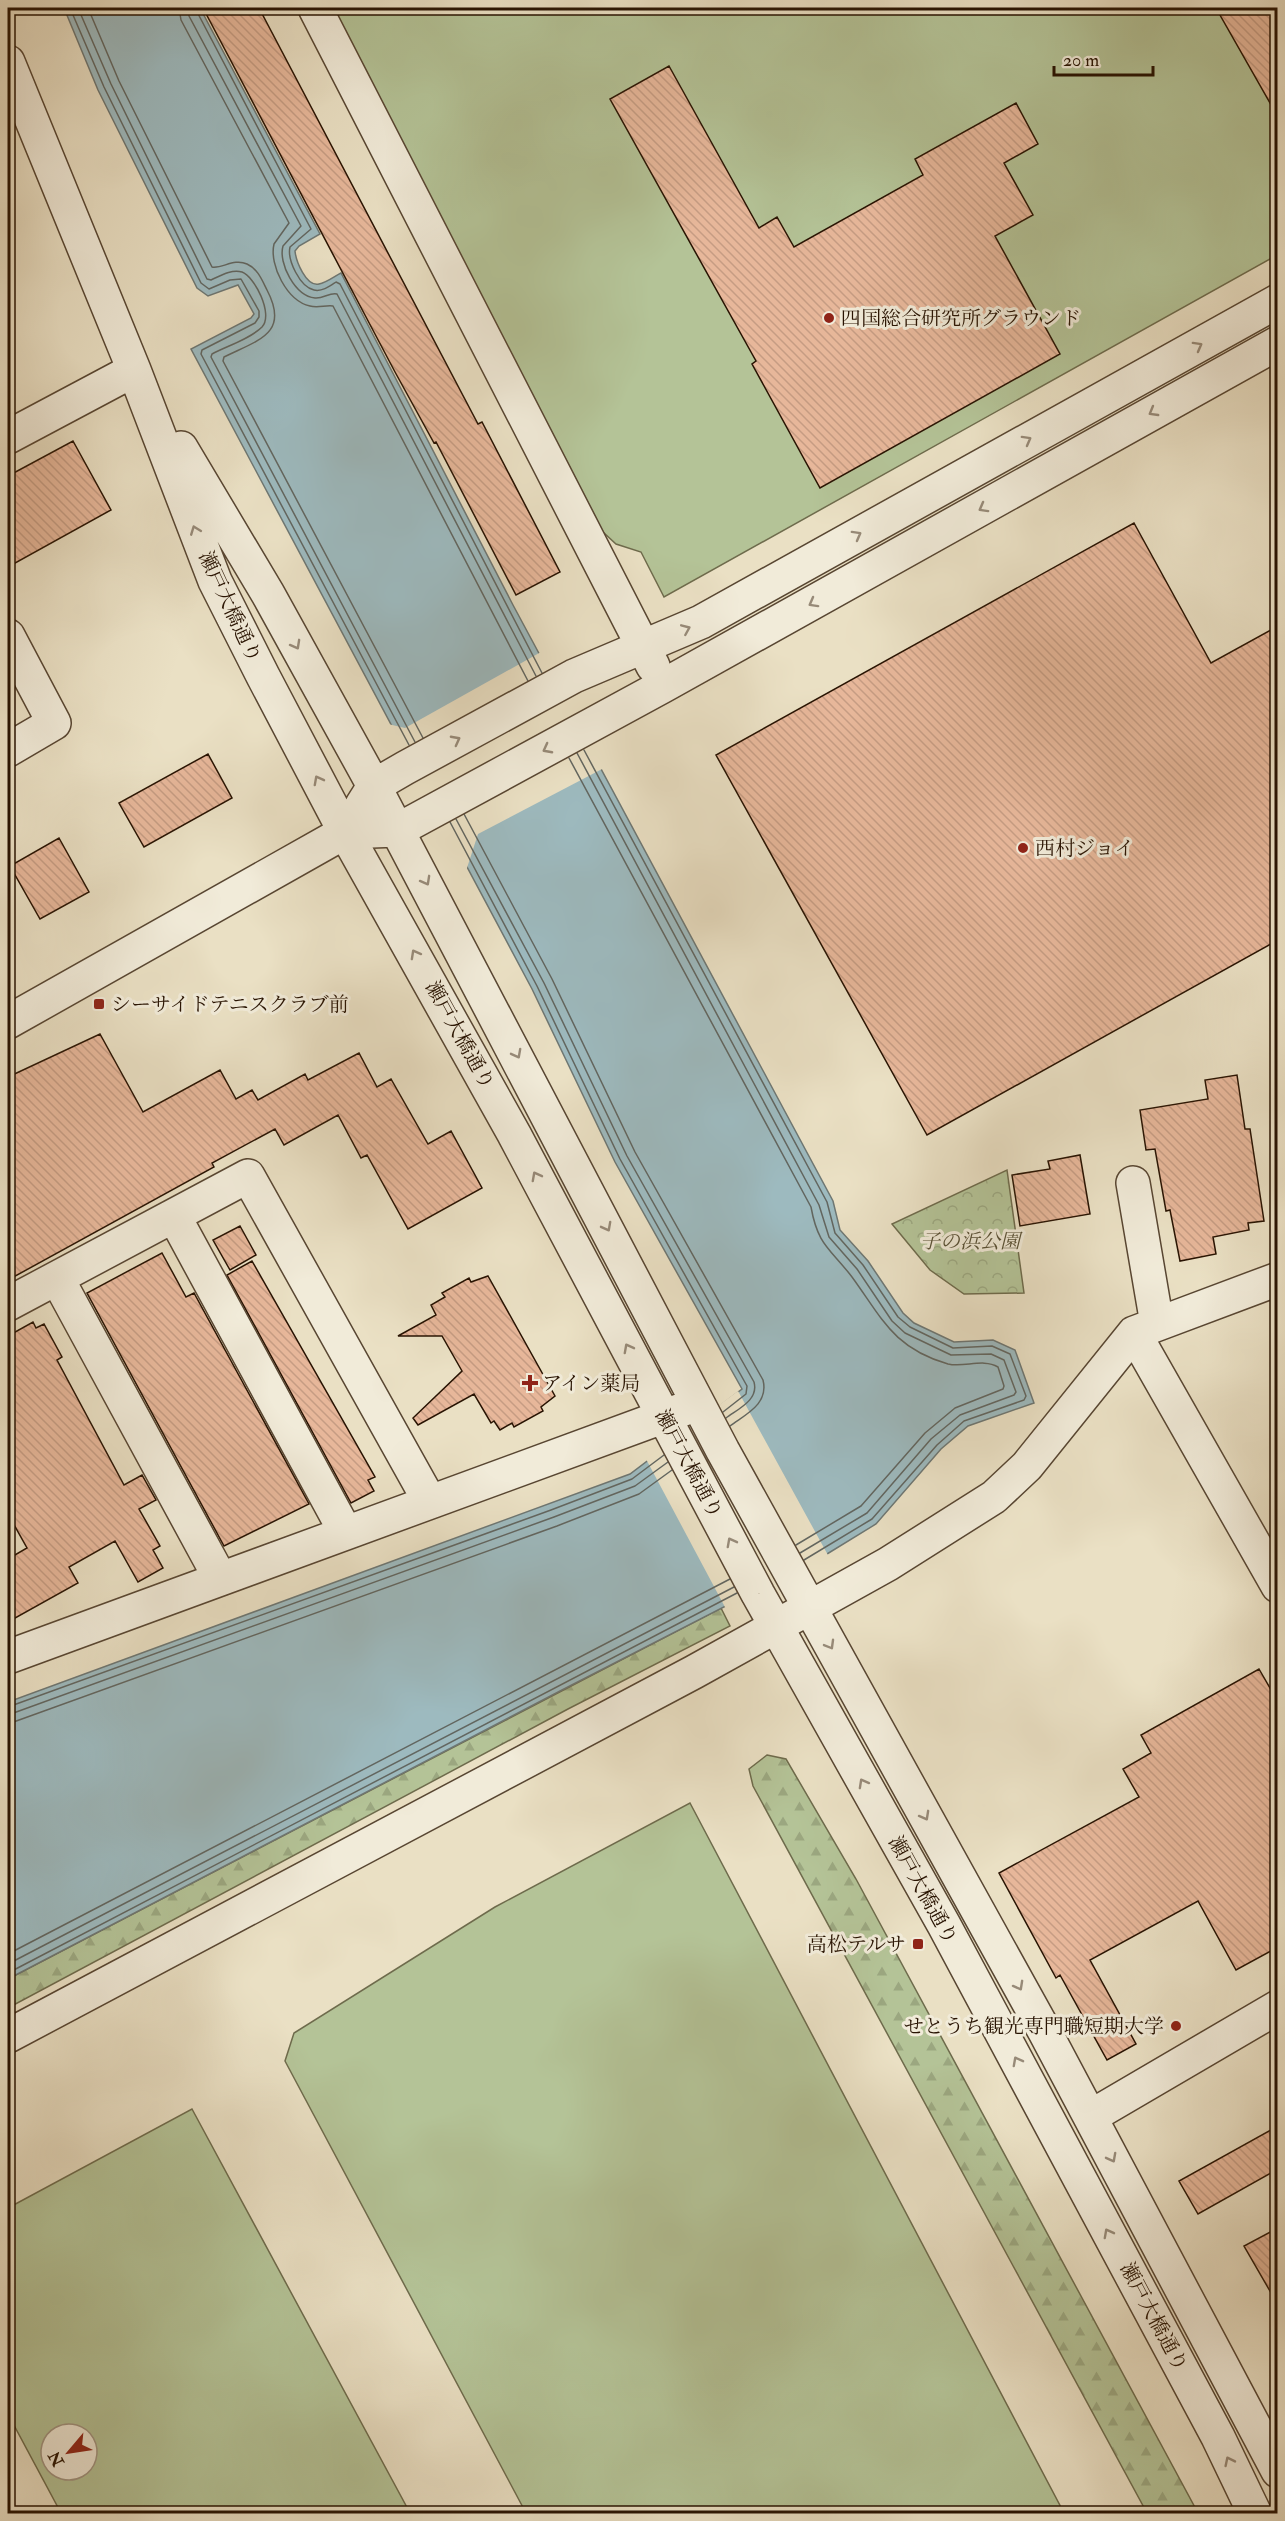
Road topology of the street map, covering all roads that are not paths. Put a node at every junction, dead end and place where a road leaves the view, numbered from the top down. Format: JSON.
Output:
{"nodes":[{"id":1,"x":315,"y":8,"type":"edge"},
{"id":2,"x":8,"y":62,"type":"edge"},
{"id":3,"x":1278,"y":301,"type":"edge"},
{"id":4,"x":1278,"y":343,"type":"edge"},
{"id":5,"x":134,"y":370,"type":"junction"},
{"id":6,"x":8,"y":437,"type":"edge"},
{"id":7,"x":8,"y":636,"type":"edge"},
{"id":8,"x":643,"y":647,"type":"junction"},
{"id":9,"x":663,"y":686,"type":"junction"},
{"id":10,"x":8,"y":750,"type":"edge"},
{"id":11,"x":374,"y":786,"type":"junction"},
{"id":12,"x":398,"y":830,"type":"junction"},
{"id":13,"x":345,"y":832,"type":"junction"},
{"id":14,"x":8,"y":1022,"type":"edge"},
{"id":15,"x":1133,"y":1183,"type":"dead end"},
{"id":16,"x":174,"y":1216,"type":"junction"},
{"id":17,"x":57,"y":1278,"type":"junction"},
{"id":18,"x":1278,"y":1279,"type":"edge"},
{"id":19,"x":8,"y":1304,"type":"edge"},
{"id":20,"x":1145,"y":1328,"type":"junction"},
{"id":21,"x":702,"y":1408,"type":"junction"},
{"id":22,"x":669,"y":1427,"type":"junction"},
{"id":23,"x":430,"y":1502,"type":"junction"},
{"id":24,"x":346,"y":1533,"type":"junction"},
{"id":25,"x":220,"y":1578,"type":"junction"},
{"id":26,"x":1278,"y":1586,"type":"edge"},
{"id":27,"x":808,"y":1608,"type":"junction"},
{"id":28,"x":776,"y":1626,"type":"junction"},
{"id":29,"x":8,"y":1657,"type":"edge"},
{"id":30,"x":1278,"y":2007,"type":"edge"},
{"id":31,"x":8,"y":2036,"type":"edge"},
{"id":32,"x":1090,"y":2116,"type":"junction"},
{"id":33,"x":1278,"y":2471,"type":"edge"},
{"id":34,"x":1255,"y":2514,"type":"edge"}],
"edges":[{"from":1,"to":8,"type":"street"},
{"from":2,"to":5,"type":"street","name":"瀬戸大橋通り"},
{"from":8,"to":3,"type":"street","one_way":true},
{"from":4,"to":9,"type":"street","one_way":true},
{"from":5,"to":6,"type":"street"},
{"from":5,"to":11,"type":"street","name":"瀬戸大橋通り","one_way":true},
{"from":13,"to":5,"type":"street","name":"瀬戸大橋通り","one_way":true},
{"from":7,"to":10,"type":"street"},
{"from":8,"to":9,"type":"street"},
{"from":11,"to":8,"type":"street","one_way":true},
{"from":9,"to":12,"type":"street","one_way":true},
{"from":11,"to":12,"type":"street","name":"瀬戸大橋通り"},
{"from":11,"to":13,"type":"street"},
{"from":12,"to":13,"type":"street"},
{"from":12,"to":21,"type":"street","name":"瀬戸大橋通り","one_way":true},
{"from":13,"to":14,"type":"street"},
{"from":22,"to":13,"type":"street","name":"瀬戸大橋通り","one_way":true},
{"from":15,"to":20,"type":"street"},
{"from":16,"to":17,"type":"street"},
{"from":16,"to":23,"type":"street"},
{"from":16,"to":24,"type":"street"},
{"from":17,"to":19,"type":"street"},
{"from":17,"to":25,"type":"street"},
{"from":18,"to":20,"type":"street"},
{"from":20,"to":26,"type":"street"},
{"from":20,"to":27,"type":"street"},
{"from":21,"to":22,"type":"street"},
{"from":21,"to":27,"type":"street","name":"瀬戸大橋通り"},
{"from":22,"to":23,"type":"street"},
{"from":28,"to":22,"type":"street","name":"瀬戸大橋通り","one_way":true},
{"from":23,"to":24,"type":"street"},
{"from":24,"to":25,"type":"street"},
{"from":25,"to":29,"type":"street"},
{"from":27,"to":28,"type":"street"},
{"from":27,"to":32,"type":"street","name":"瀬戸大橋通り","one_way":true},
{"from":28,"to":31,"type":"street"},
{"from":34,"to":28,"type":"street","name":"瀬戸大橋通り","one_way":true},
{"from":30,"to":32,"type":"street"},
{"from":32,"to":33,"type":"street","name":"瀬戸大橋通り","one_way":true}]}
